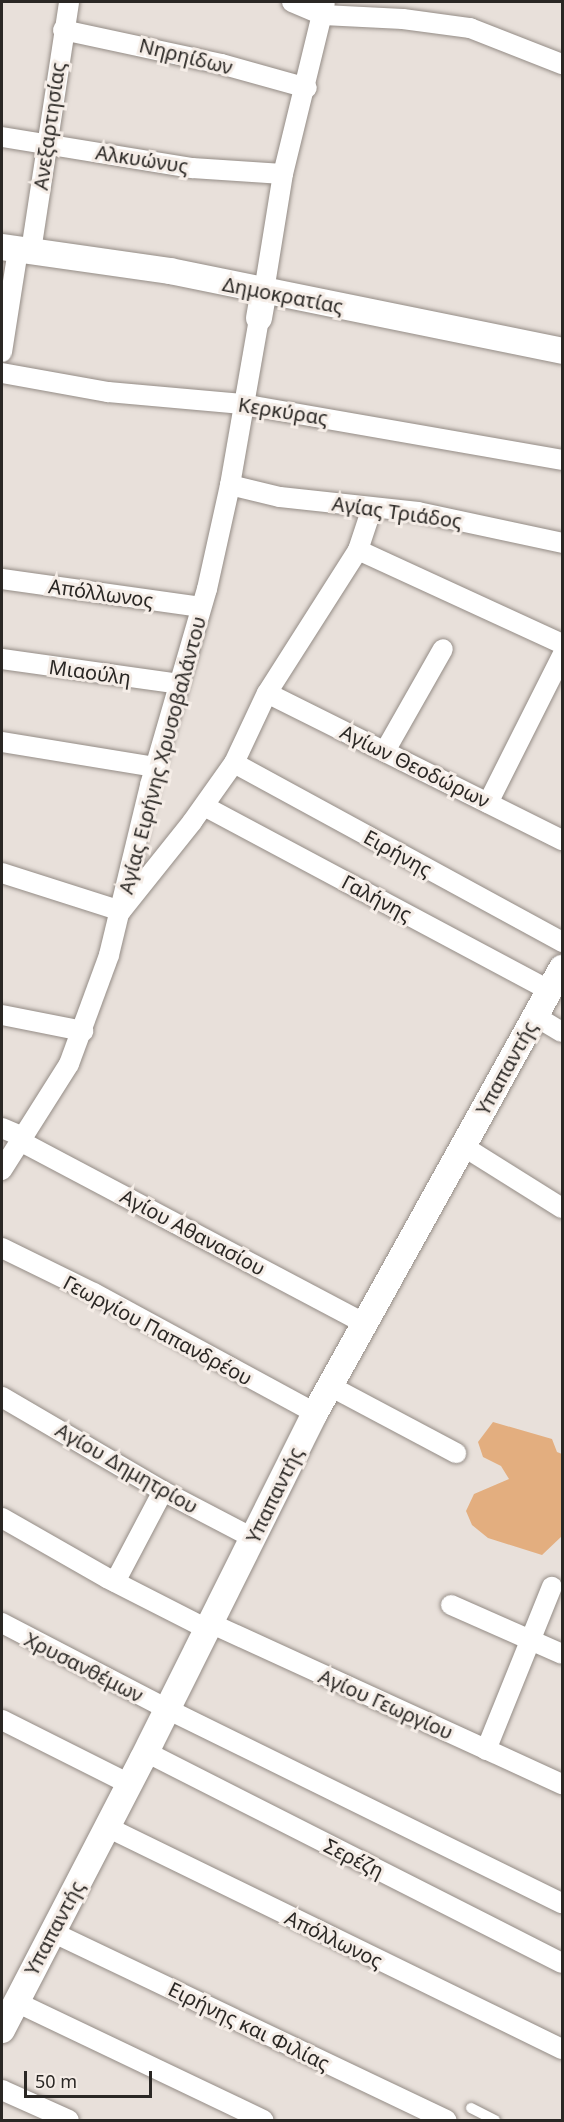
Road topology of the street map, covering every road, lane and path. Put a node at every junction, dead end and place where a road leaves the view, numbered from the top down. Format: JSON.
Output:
{"nodes":[{"id":1,"x":69,"y":2,"type":"edge"},
{"id":2,"x":292,"y":2,"type":"edge"},
{"id":3,"x":324,"y":8,"type":"edge"},
{"id":4,"x":63,"y":30,"type":"junction"},
{"id":5,"x":562,"y":64,"type":"edge"},
{"id":6,"x":307,"y":88,"type":"junction"},
{"id":7,"x":2,"y":137,"type":"edge"},
{"id":8,"x":45,"y":143,"type":"junction"},
{"id":9,"x":283,"y":174,"type":"junction"},
{"id":10,"x":17,"y":250,"type":"edge"},
{"id":11,"x":264,"y":291,"type":"junction"},
{"id":12,"x":259,"y":318,"type":"joint"},
{"id":13,"x":2,"y":348,"type":"edge"},
{"id":14,"x":562,"y":351,"type":"edge"},
{"id":15,"x":2,"y":373,"type":"edge"},
{"id":16,"x":242,"y":404,"type":"junction"},
{"id":17,"x":562,"y":460,"type":"edge"},
{"id":18,"x":230,"y":486,"type":"junction"},
{"id":19,"x":372,"y":508,"type":"junction"},
{"id":20,"x":562,"y":543,"type":"edge"},
{"id":21,"x":358,"y":550,"type":"junction"},
{"id":22,"x":2,"y":579,"type":"edge"},
{"id":23,"x":201,"y":607,"type":"junction"},
{"id":24,"x":562,"y":644,"type":"edge"},
{"id":25,"x":443,"y":649,"type":"dead end"},
{"id":26,"x":562,"y":656,"type":"edge"},
{"id":27,"x":2,"y":659,"type":"edge"},
{"id":28,"x":179,"y":684,"type":"junction"},
{"id":29,"x":267,"y":693,"type":"junction"},
{"id":30,"x":2,"y":742,"type":"edge"},
{"id":31,"x":385,"y":751,"type":"junction"},
{"id":32,"x":234,"y":762,"type":"junction"},
{"id":33,"x":155,"y":767,"type":"junction"},
{"id":34,"x":488,"y":803,"type":"junction"},
{"id":35,"x":204,"y":806,"type":"junction"},
{"id":36,"x":562,"y":840,"type":"edge"},
{"id":37,"x":2,"y":873,"type":"edge"},
{"id":38,"x":121,"y":910,"type":"junction"},
{"id":39,"x":562,"y":942,"type":"edge"},
{"id":40,"x":562,"y":968,"type":"edge"},
{"id":41,"x":550,"y":991,"type":"junction"},
{"id":42,"x":2,"y":1016,"type":"edge"},
{"id":43,"x":535,"y":1016,"type":"junction"},
{"id":44,"x":83,"y":1031,"type":"junction"},
{"id":45,"x":562,"y":1032,"type":"edge"},
{"id":46,"x":2,"y":1128,"type":"edge"},
{"id":47,"x":22,"y":1139,"type":"junction"},
{"id":48,"x":463,"y":1146,"type":"junction"},
{"id":49,"x":2,"y":1170,"type":"edge"},
{"id":50,"x":562,"y":1208,"type":"edge"},
{"id":51,"x":2,"y":1248,"type":"edge"},
{"id":52,"x":365,"y":1324,"type":"junction"},
{"id":53,"x":330,"y":1386,"type":"junction"},
{"id":54,"x":2,"y":1397,"type":"edge"},
{"id":55,"x":315,"y":1413,"type":"junction"},
{"id":56,"x":456,"y":1453,"type":"dead end"},
{"id":57,"x":163,"y":1491,"type":"junction"},
{"id":58,"x":2,"y":1518,"type":"edge"},
{"id":59,"x":253,"y":1538,"type":"junction"},
{"id":60,"x":115,"y":1582,"type":"junction"},
{"id":61,"x":552,"y":1587,"type":"dead end"},
{"id":62,"x":451,"y":1605,"type":"dead end"},
{"id":63,"x":2,"y":1623,"type":"edge"},
{"id":64,"x":209,"y":1626,"type":"junction"},
{"id":65,"x":530,"y":1640,"type":"junction"},
{"id":66,"x":562,"y":1654,"type":"edge"},
{"id":67,"x":167,"y":1710,"type":"junction"},
{"id":68,"x":2,"y":1720,"type":"edge"},
{"id":69,"x":486,"y":1750,"type":"junction"},
{"id":70,"x":146,"y":1752,"type":"junction"},
{"id":71,"x":129,"y":1784,"type":"junction"},
{"id":72,"x":562,"y":1784,"type":"edge"},
{"id":73,"x":107,"y":1827,"type":"junction"},
{"id":74,"x":562,"y":1903,"type":"edge"},
{"id":75,"x":52,"y":1932,"type":"junction"},
{"id":76,"x":562,"y":1964,"type":"edge"},
{"id":77,"x":16,"y":2002,"type":"junction"},
{"id":78,"x":2,"y":2030,"type":"edge"},
{"id":79,"x":562,"y":2049,"type":"edge"},
{"id":80,"x":2,"y":2091,"type":"edge"},
{"id":81,"x":471,"y":2108,"type":"dead end"},
{"id":82,"x":69,"y":2121,"type":"edge"},
{"id":83,"x":263,"y":2121,"type":"edge"},
{"id":84,"x":446,"y":2121,"type":"edge"},
{"id":85,"x":495,"y":2121,"type":"edge"}],
"edges":[{"from":1,"to":4,"type":"street","name":"Ανεξαρτησίας"},
{"from":2,"to":3,"type":"street"},
{"from":3,"to":5,"type":"street"},
{"from":3,"to":6,"type":"street"},
{"from":4,"to":6,"type":"street","name":"Νηρηίδων"},
{"from":4,"to":8,"type":"street","name":"Ανεξαρτησίας"},
{"from":6,"to":9,"type":"street"},
{"from":7,"to":8,"type":"street","name":"Αλκυώνυς"},
{"from":8,"to":9,"type":"street","name":"Αλκυώνυς"},
{"from":8,"to":10,"type":"street","name":"Ανεξαρτησίας"},
{"from":9,"to":11,"type":"street"},
{"from":10,"to":11,"type":"street","name":"Δημοκρατίας"},
{"from":10,"to":13,"type":"street","name":"Ανεξαρτησίας"},
{"from":11,"to":12,"type":"street"},
{"from":11,"to":14,"type":"street","name":"Δημοκρατίας"},
{"from":12,"to":16,"type":"street","name":"Αγίας Ειρήνης Χρυσοβαλάντου"},
{"from":15,"to":16,"type":"street","name":"Κερκύρας"},
{"from":16,"to":17,"type":"street","name":"Κερκύρας"},
{"from":16,"to":18,"type":"street","name":"Αγίας Ειρήνης Χρυσοβαλάντου"},
{"from":18,"to":19,"type":"street","name":"Αγίας Τριάδος"},
{"from":18,"to":23,"type":"street","name":"Αγίας Ειρήνης Χρυσοβαλάντου"},
{"from":19,"to":20,"type":"street","name":"Αγίας Τριάδος"},
{"from":19,"to":21,"type":"street"},
{"from":21,"to":24,"type":"street"},
{"from":21,"to":29,"type":"street"},
{"from":22,"to":23,"type":"street","name":"Απόλλωνος"},
{"from":23,"to":28,"type":"street","name":"Αγίας Ειρήνης Χρυσοβαλάντου"},
{"from":25,"to":31,"type":"street"},
{"from":26,"to":34,"type":"street"},
{"from":27,"to":28,"type":"street","name":"Μιαούλη"},
{"from":28,"to":33,"type":"street","name":"Αγίας Ειρήνης Χρυσοβαλάντου"},
{"from":29,"to":31,"type":"street","name":"Αγίων Θεοδώρων"},
{"from":29,"to":32,"type":"street"},
{"from":30,"to":33,"type":"street"},
{"from":31,"to":34,"type":"street","name":"Αγίων Θεοδώρων"},
{"from":32,"to":35,"type":"street"},
{"from":32,"to":39,"type":"street","name":"Ειρήνης"},
{"from":33,"to":38,"type":"street","name":"Αγίας Ειρήνης Χρυσοβαλάντου"},
{"from":34,"to":36,"type":"street","name":"Αγίων Θεοδώρων"},
{"from":35,"to":38,"type":"street"},
{"from":35,"to":41,"type":"street","name":"Γαλήνης"},
{"from":37,"to":38,"type":"street"},
{"from":38,"to":44,"type":"street","name":"Αγίας Ειρήνης Χρυσοβαλάντου"},
{"from":40,"to":41,"type":"street","name":"Υπαπαντής"},
{"from":41,"to":43,"type":"street","name":"Υπαπαντής"},
{"from":42,"to":44,"type":"street"},
{"from":43,"to":45,"type":"street"},
{"from":43,"to":48,"type":"street","name":"Υπαπαντής"},
{"from":44,"to":47,"type":"street","name":"Αγίας Ειρήνης Χρυσοβαλάντου"},
{"from":46,"to":47,"type":"street","name":"Αγίου Αθανασίου"},
{"from":47,"to":49,"type":"street","name":"Αγίας Ειρήνης Χρυσοβαλάντου"},
{"from":47,"to":52,"type":"street","name":"Αγίου Αθανασίου"},
{"from":48,"to":50,"type":"street"},
{"from":48,"to":52,"type":"street","name":"Υπαπαντής"},
{"from":51,"to":55,"type":"street","name":"Γεωργίου Παπανδρέου"},
{"from":52,"to":53,"type":"street","name":"Υπαπαντής"},
{"from":53,"to":55,"type":"street","name":"Υπαπαντής"},
{"from":53,"to":56,"type":"street"},
{"from":54,"to":57,"type":"street","name":"Αγίου Δημητρίου"},
{"from":55,"to":59,"type":"street","name":"Υπαπαντής"},
{"from":57,"to":59,"type":"street","name":"Αγίου Δημητρίου"},
{"from":57,"to":60,"type":"street"},
{"from":58,"to":60,"type":"street","name":"Αγίου Γεωργίου"},
{"from":59,"to":64,"type":"street","name":"Υπαπαντής"},
{"from":60,"to":64,"type":"street","name":"Αγίου Γεωργίου"},
{"from":61,"to":65,"type":"street"},
{"from":62,"to":65,"type":"street"},
{"from":63,"to":67,"type":"street","name":"Χρυσανθέμων"},
{"from":64,"to":67,"type":"street","name":"Υπαπαντής"},
{"from":64,"to":69,"type":"street","name":"Αγίου Γεωργίου"},
{"from":65,"to":66,"type":"street"},
{"from":65,"to":69,"type":"street"},
{"from":67,"to":70,"type":"street","name":"Υπαπαντής"},
{"from":67,"to":74,"type":"street","name":"Χρυσανθέμων"},
{"from":68,"to":71,"type":"street"},
{"from":69,"to":72,"type":"street","name":"Αγίου Γεωργίου"},
{"from":70,"to":71,"type":"street","name":"Υπαπαντής"},
{"from":70,"to":76,"type":"street","name":"Σερέζη"},
{"from":71,"to":73,"type":"street","name":"Υπαπαντής"},
{"from":73,"to":75,"type":"street","name":"Υπαπαντής"},
{"from":73,"to":79,"type":"street","name":"Απόλλωνος"},
{"from":75,"to":77,"type":"street","name":"Υπαπαντής"},
{"from":75,"to":84,"type":"street","name":"Ειρήνης και Φιλίας"},
{"from":77,"to":78,"type":"street","name":"Υπαπαντής"},
{"from":77,"to":83,"type":"street"},
{"from":80,"to":82,"type":"street"},
{"from":81,"to":85,"type":"lane"}]}
